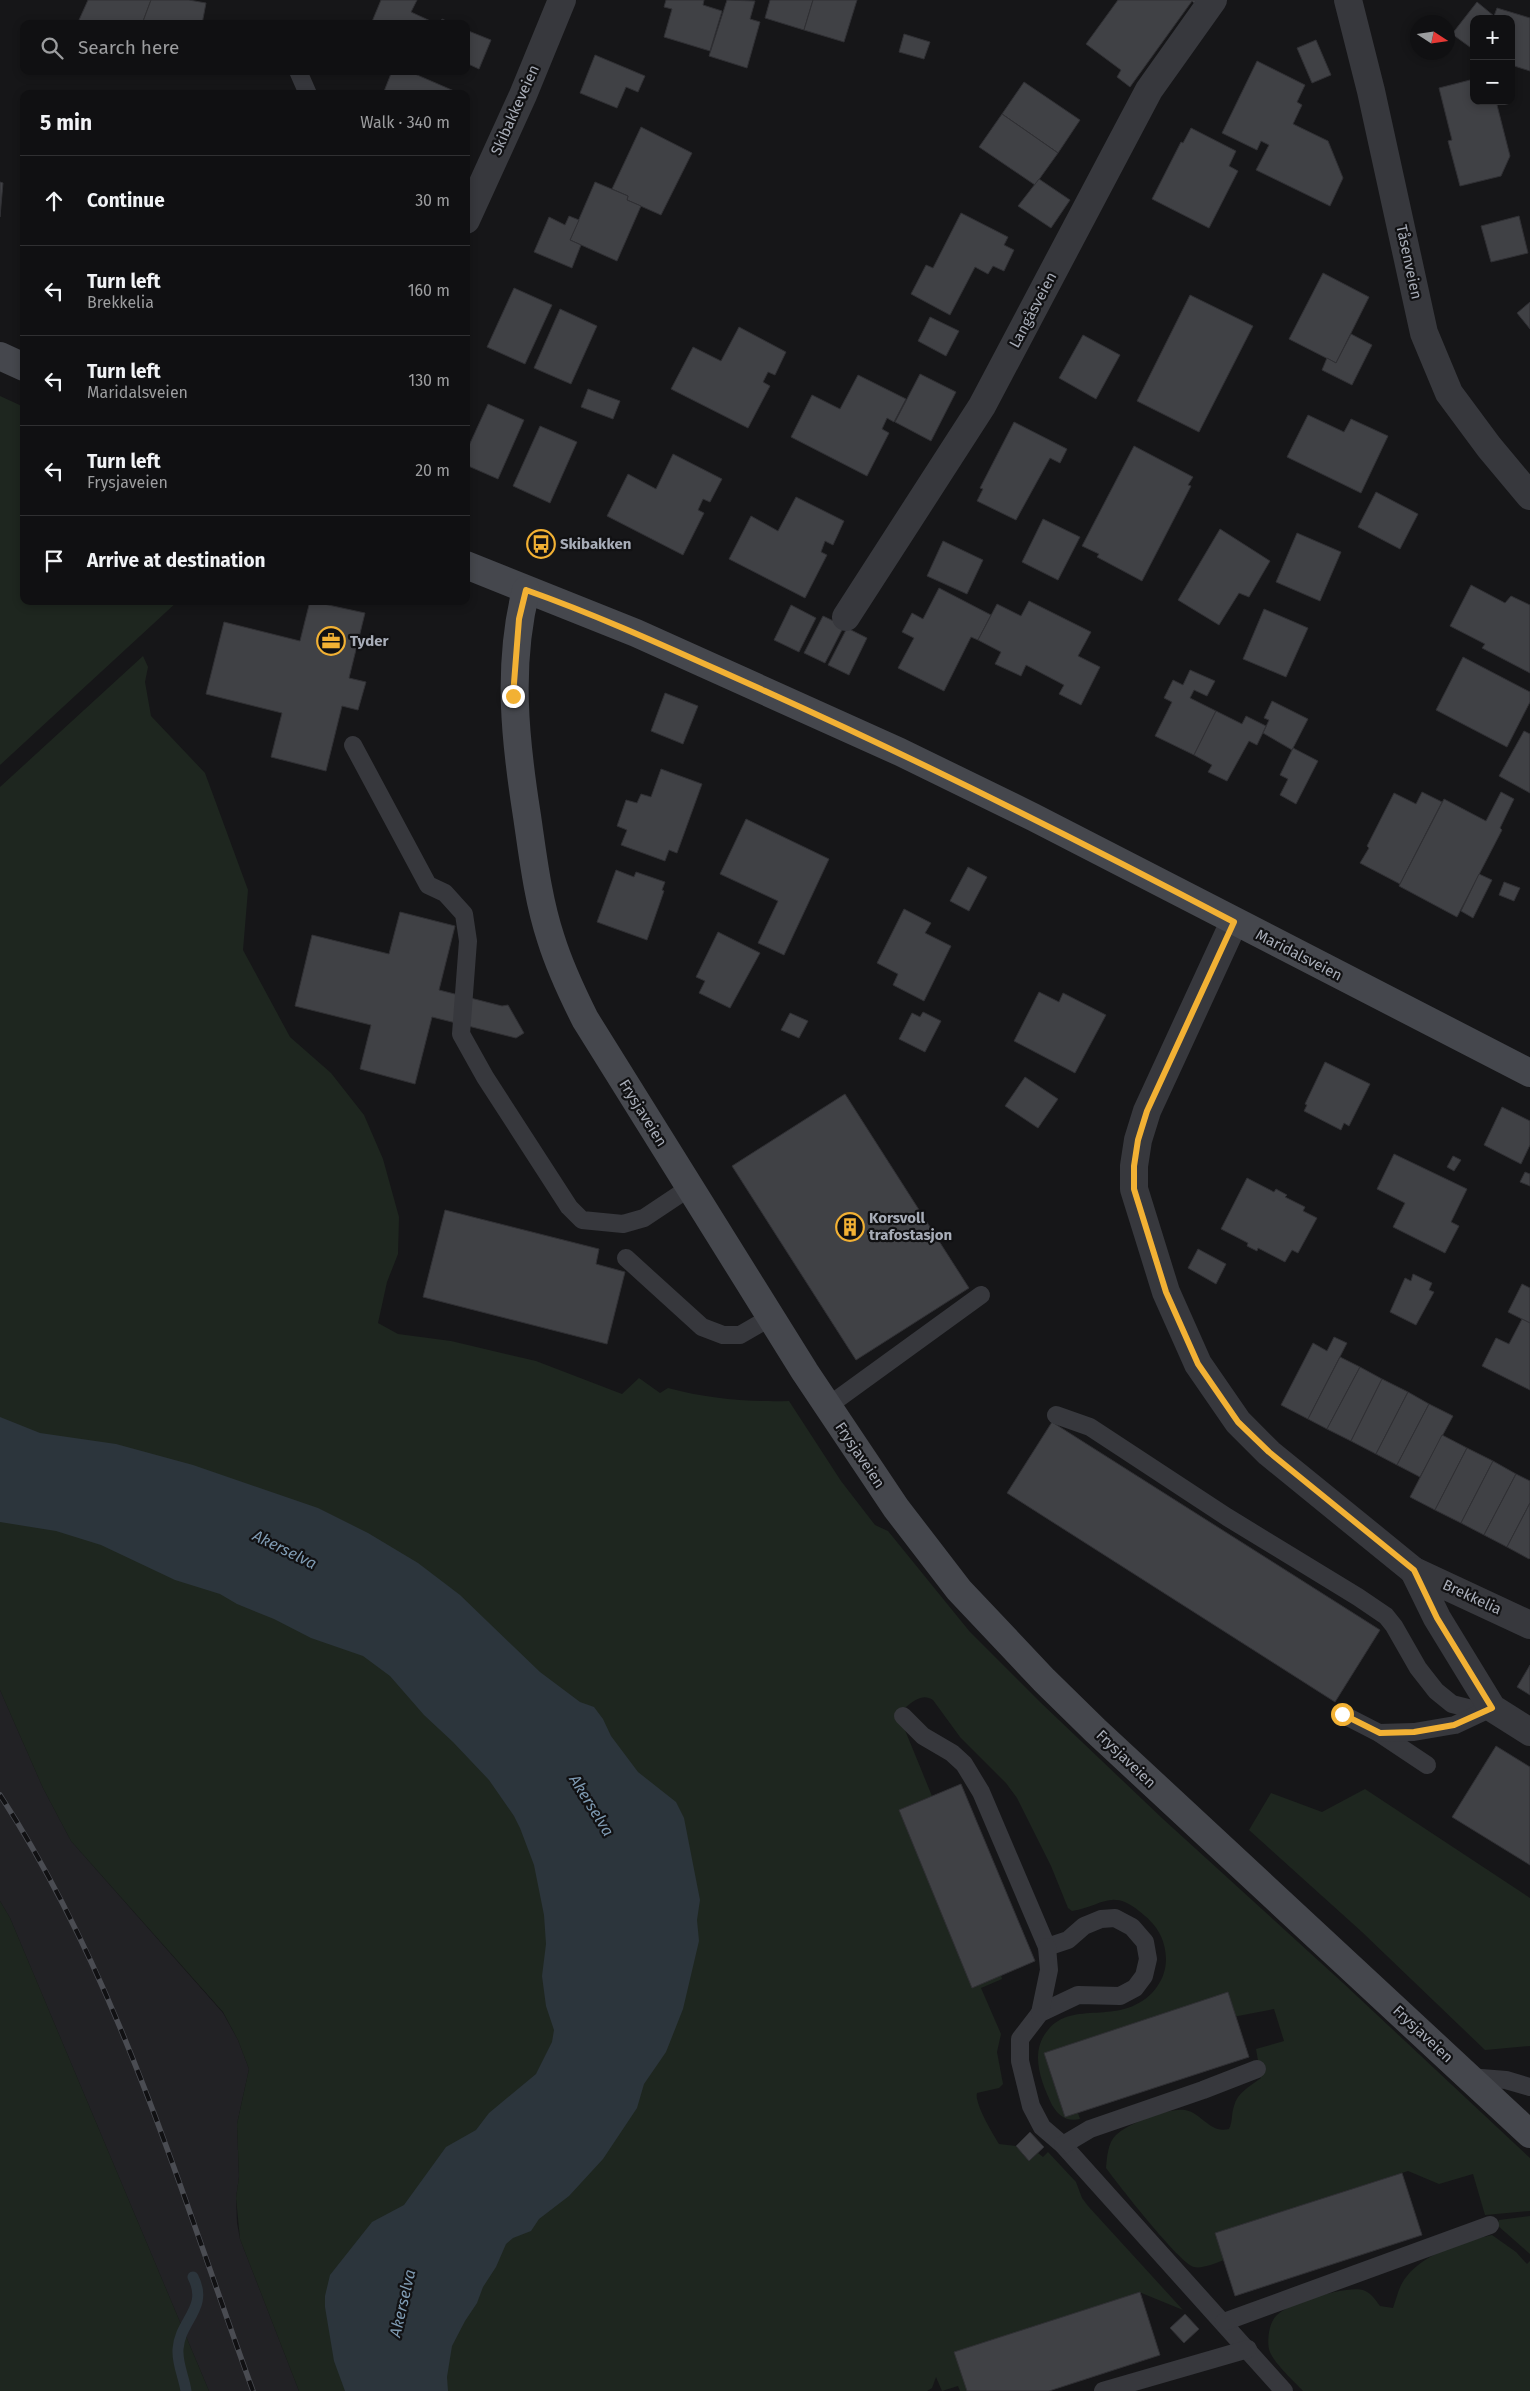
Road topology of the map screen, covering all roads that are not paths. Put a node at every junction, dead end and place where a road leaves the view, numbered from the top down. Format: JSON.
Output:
{"nodes":[{"id":1,"x":562,"y":0,"type":"edge"},
{"id":2,"x":1213,"y":0,"type":"edge"},
{"id":3,"x":1348,"y":0,"type":"edge"},
{"id":4,"x":300,"y":75,"type":"edge"},
{"id":5,"x":306,"y":90,"type":"edge"},
{"id":6,"x":470,"y":211,"type":"edge"},
{"id":7,"x":0,"y":356,"type":"edge"},
{"id":8,"x":20,"y":365,"type":"edge"},
{"id":9,"x":1530,"y":496,"type":"edge"},
{"id":10,"x":470,"y":567,"type":"edge"},
{"id":11,"x":526,"y":590,"type":"junction"},
{"id":12,"x":846,"y":617,"type":"dead end"},
{"id":13,"x":353,"y":745,"type":"dead end"},
{"id":14,"x":1234,"y":922,"type":"junction"},
{"id":15,"x":1530,"y":1073,"type":"edge"},
{"id":16,"x":689,"y":1188,"type":"junction"},
{"id":17,"x":626,"y":1258,"type":"dead end"},
{"id":18,"x":981,"y":1294,"type":"dead end"},
{"id":19,"x":771,"y":1317,"type":"junction"},
{"id":20,"x":828,"y":1406,"type":"junction"},
{"id":21,"x":1056,"y":1415,"type":"dead end"},
{"id":22,"x":1414,"y":1570,"type":"junction"},
{"id":23,"x":1530,"y":1625,"type":"edge"},
{"id":24,"x":1492,"y":1708,"type":"junction"},
{"id":25,"x":1342,"y":1714,"type":"dead end"},
{"id":26,"x":903,"y":1716,"type":"dead end"},
{"id":27,"x":1530,"y":1732,"type":"edge"},
{"id":28,"x":1380,"y":1733,"type":"junction"},
{"id":29,"x":1427,"y":1765,"type":"dead end"},
{"id":30,"x":1046,"y":1947,"type":"junction"},
{"id":31,"x":1040,"y":2014,"type":"junction"},
{"id":32,"x":1256,"y":2069,"type":"dead end"},
{"id":33,"x":1469,"y":2076,"type":"junction"},
{"id":34,"x":1530,"y":2087,"type":"edge"},
{"id":35,"x":1530,"y":2134,"type":"edge"},
{"id":36,"x":1063,"y":2145,"type":"junction"},
{"id":37,"x":1490,"y":2225,"type":"dead end"},
{"id":38,"x":1224,"y":2322,"type":"junction"},
{"id":39,"x":1248,"y":2349,"type":"junction"},
{"id":40,"x":1103,"y":2391,"type":"edge"},
{"id":41,"x":1284,"y":2391,"type":"edge"}],
"edges":[{"from":1,"to":6,"type":"street","name":"Skibakkeveien"},
{"from":2,"to":12,"type":"street","name":"Langåsveien"},
{"from":3,"to":9,"type":"street","name":"Tåsenveien"},
{"from":4,"to":5,"type":"lane"},
{"from":7,"to":8,"type":"street"},
{"from":10,"to":11,"type":"street","name":"Maridalsveien"},
{"from":11,"to":14,"type":"street","name":"Maridalsveien"},
{"from":11,"to":16,"type":"street","name":"Frysjaveien"},
{"from":13,"to":16,"type":"lane"},
{"from":14,"to":15,"type":"street","name":"Maridalsveien"},
{"from":14,"to":22,"type":"street","name":"Brekkelia"},
{"from":16,"to":19,"type":"street","name":"Frysjaveien"},
{"from":17,"to":19,"type":"lane"},
{"from":18,"to":20,"type":"lane"},
{"from":19,"to":20,"type":"street","name":"Frysjaveien"},
{"from":20,"to":33,"type":"street","name":"Frysjaveien"},
{"from":21,"to":24,"type":"lane"},
{"from":22,"to":23,"type":"street","name":"Brekkelia"},
{"from":22,"to":24,"type":"street","name":"Brekkelia"},
{"from":24,"to":27,"type":"street","name":"Brekkelia"},
{"from":24,"to":28,"type":"lane"},
{"from":25,"to":28,"type":"lane"},
{"from":26,"to":30,"type":"lane"},
{"from":28,"to":29,"type":"lane"},
{"from":30,"to":31,"type":"lane"},
{"from":30,"to":31,"type":"lane"},
{"from":31,"to":36,"type":"lane"},
{"from":32,"to":36,"type":"lane"},
{"from":33,"to":34,"type":"lane"},
{"from":33,"to":35,"type":"street","name":"Frysjaveien"},
{"from":36,"to":38,"type":"lane"},
{"from":37,"to":38,"type":"lane"},
{"from":38,"to":39,"type":"lane"},
{"from":39,"to":40,"type":"lane"},
{"from":39,"to":41,"type":"lane"}]}
